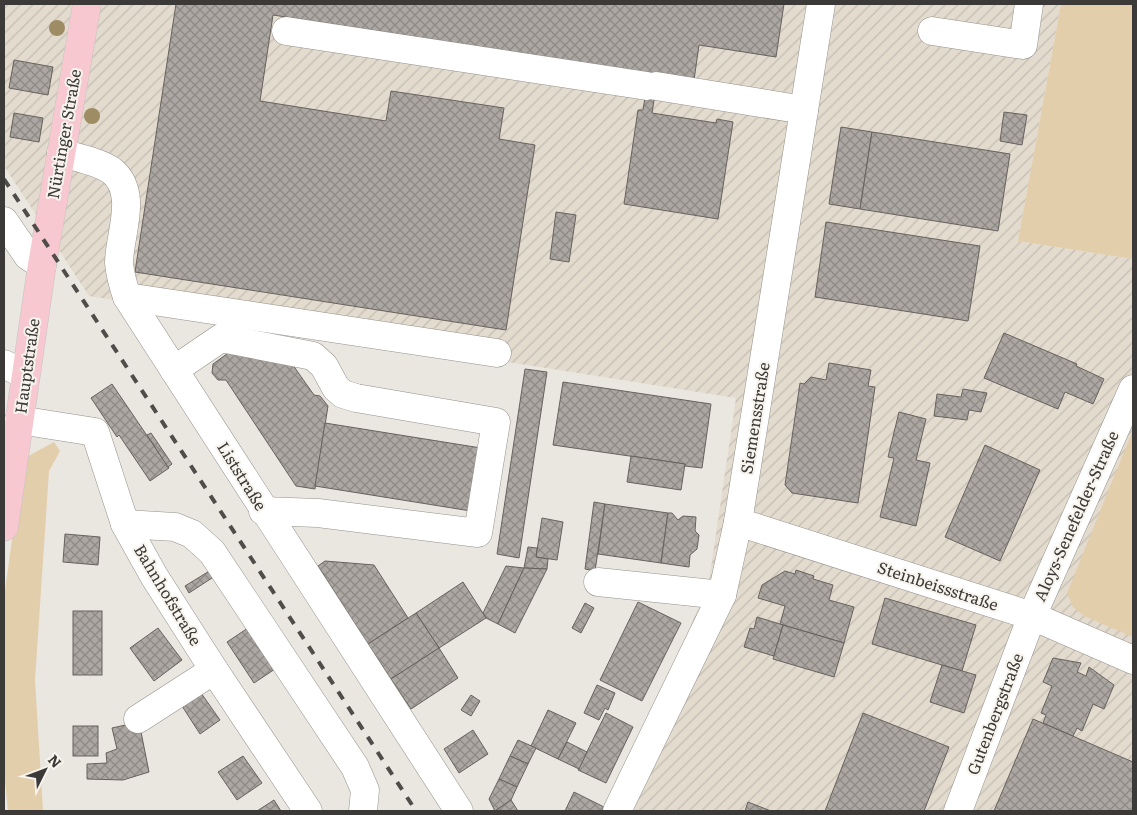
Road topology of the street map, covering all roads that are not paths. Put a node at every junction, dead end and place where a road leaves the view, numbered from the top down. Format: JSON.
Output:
{"nodes":[{"id":1,"x":88,"y":4,"type":"edge"},
{"id":2,"x":821,"y":4,"type":"edge"},
{"id":3,"x":1029,"y":4,"type":"edge"},
{"id":4,"x":286,"y":31,"type":"dead end"},
{"id":5,"x":932,"y":31,"type":"dead end"},
{"id":6,"x":804,"y":110,"type":"junction"},
{"id":7,"x":61,"y":153,"type":"junction"},
{"id":8,"x":4,"y":222,"type":"edge"},
{"id":9,"x":42,"y":265,"type":"junction"},
{"id":10,"x":127,"y":297,"type":"junction"},
{"id":11,"x":497,"y":353,"type":"dead end"},
{"id":12,"x":14,"y":370,"type":"edge"},
{"id":13,"x":174,"y":370,"type":"junction"},
{"id":14,"x":1133,"y":389,"type":"edge"},
{"id":15,"x":19,"y":420,"type":"junction"},
{"id":16,"x":263,"y":510,"type":"junction"},
{"id":17,"x":738,"y":522,"type":"junction"},
{"id":18,"x":125,"y":524,"type":"junction"},
{"id":19,"x":4,"y":527,"type":"edge"},
{"id":20,"x":598,"y":582,"type":"dead end"},
{"id":21,"x":722,"y":595,"type":"junction"},
{"id":22,"x":1032,"y":616,"type":"junction"},
{"id":23,"x":1133,"y":660,"type":"edge"},
{"id":24,"x":214,"y":670,"type":"junction"},
{"id":25,"x":138,"y":718,"type":"dead end"},
{"id":26,"x":364,"y":801,"type":"edge"},
{"id":27,"x":308,"y":811,"type":"edge"},
{"id":28,"x":348,"y":811,"type":"edge"},
{"id":29,"x":459,"y":811,"type":"edge"},
{"id":30,"x":617,"y":811,"type":"edge"},
{"id":31,"x":958,"y":811,"type":"edge"}],
"edges":[{"from":1,"to":7,"type":"main road","name":"Nürtinger Straße"},
{"from":2,"to":6,"type":"street","name":"Siemensstraße"},
{"from":3,"to":5,"type":"street"},
{"from":4,"to":6,"type":"street"},
{"from":6,"to":17,"type":"street","name":"Siemensstraße"},
{"from":7,"to":9,"type":"main road","name":"Nürtinger Straße"},
{"from":7,"to":10,"type":"street","name":"Liststraße"},
{"from":8,"to":9,"type":"street"},
{"from":9,"to":12,"type":"main road","name":"Hauptstraße"},
{"from":10,"to":11,"type":"street"},
{"from":10,"to":13,"type":"street","name":"Liststraße"},
{"from":12,"to":15,"type":"main road","name":"Hauptstraße"},
{"from":13,"to":16,"type":"street","name":"Liststraße"},
{"from":13,"to":16,"type":"street"},
{"from":14,"to":22,"type":"street","name":"Aloys-Senefelder-Straße"},
{"from":15,"to":18,"type":"street","name":"Bahnhofstraße"},
{"from":15,"to":19,"type":"main road","name":"Hauptstraße"},
{"from":16,"to":29,"type":"street","name":"Liststraße"},
{"from":17,"to":21,"type":"street","name":"Siemensstraße"},
{"from":17,"to":22,"type":"street","name":"Steinbeissstraße"},
{"from":18,"to":24,"type":"street","name":"Bahnhofstraße"},
{"from":18,"to":26,"type":"street"},
{"from":20,"to":21,"type":"street"},
{"from":21,"to":30,"type":"street","name":"Siemensstraße"},
{"from":22,"to":23,"type":"street","name":"Steinbeissstraße"},
{"from":22,"to":31,"type":"street","name":"Gutenbergstraße"},
{"from":24,"to":25,"type":"street"},
{"from":24,"to":27,"type":"street","name":"Bahnhofstraße"},
{"from":26,"to":28,"type":"street"}]}
